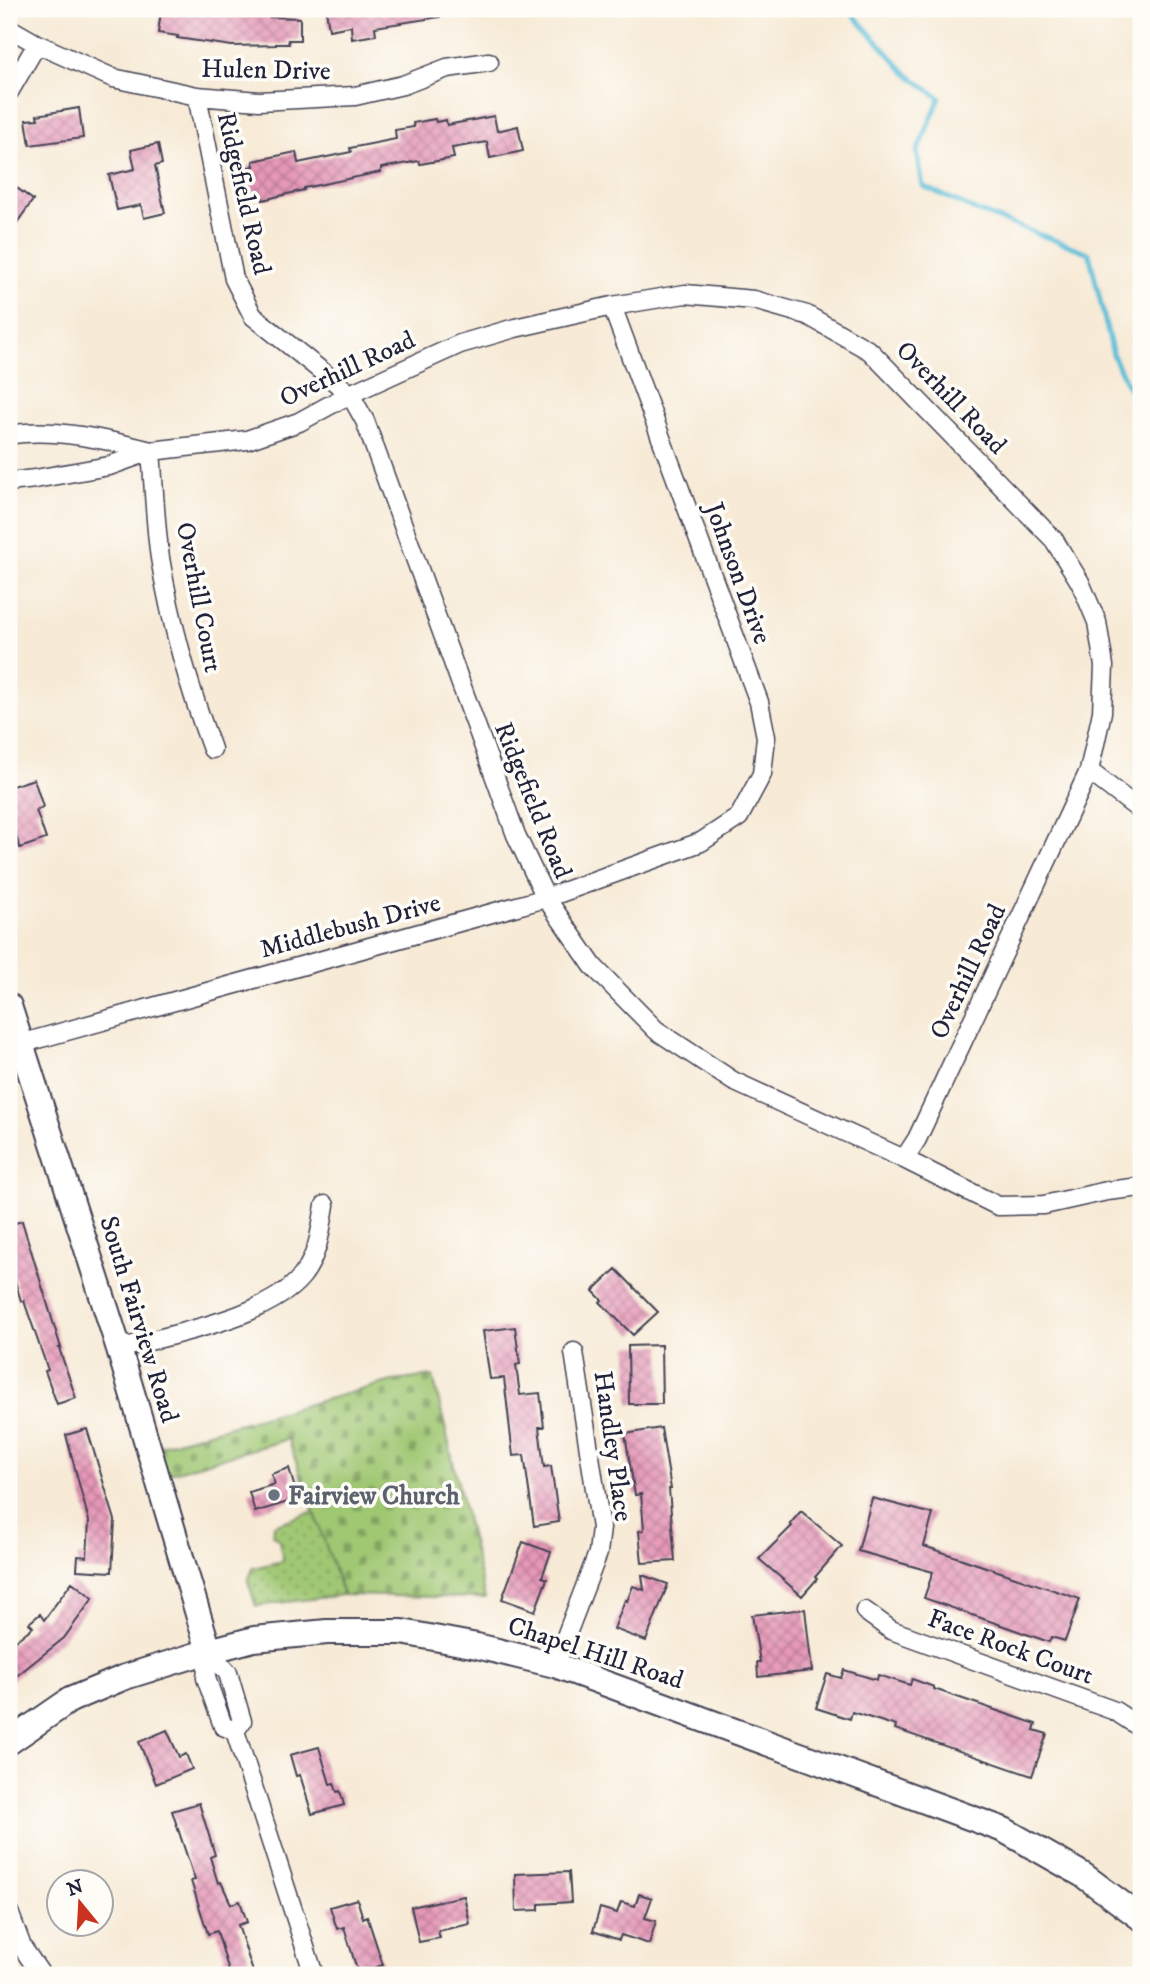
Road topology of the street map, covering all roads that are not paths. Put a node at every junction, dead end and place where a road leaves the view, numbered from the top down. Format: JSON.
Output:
{"nodes":[{"id":1,"x":9,"y":28,"type":"edge"},
{"id":2,"x":37,"y":44,"type":"junction"},
{"id":3,"x":489,"y":62,"type":"dead end"},
{"id":4,"x":9,"y":92,"type":"edge"},
{"id":5,"x":197,"y":96,"type":"junction"},
{"id":6,"x":612,"y":306,"type":"junction"},
{"id":7,"x":350,"y":394,"type":"junction"},
{"id":8,"x":9,"y":435,"type":"edge"},
{"id":9,"x":151,"y":451,"type":"junction"},
{"id":10,"x":9,"y":482,"type":"edge"},
{"id":11,"x":212,"y":749,"type":"dead end"},
{"id":12,"x":1089,"y":771,"type":"junction"},
{"id":13,"x":1141,"y":811,"type":"edge"},
{"id":14,"x":701,"y":842,"type":"joint"},
{"id":15,"x":546,"y":898,"type":"junction"},
{"id":16,"x":9,"y":1006,"type":"edge"},
{"id":17,"x":15,"y":1045,"type":"edge"},
{"id":18,"x":904,"y":1159,"type":"junction"},
{"id":19,"x":1141,"y":1187,"type":"edge"},
{"id":20,"x":325,"y":1205,"type":"dead end"},
{"id":21,"x":119,"y":1349,"type":"junction"},
{"id":22,"x":574,"y":1352,"type":"dead end"},
{"id":23,"x":865,"y":1611,"type":"dead end"},
{"id":24,"x":209,"y":1651,"type":"junction"},
{"id":25,"x":555,"y":1665,"type":"junction"},
{"id":26,"x":1141,"y":1728,"type":"edge"},
{"id":27,"x":9,"y":1742,"type":"edge"},
{"id":28,"x":9,"y":1912,"type":"edge"},
{"id":29,"x":1141,"y":1919,"type":"edge"},
{"id":30,"x":40,"y":1973,"type":"dead end"},
{"id":31,"x":314,"y":1975,"type":"edge"}],
"edges":[{"from":1,"to":2,"type":"street","name":"Hulen Drive"},
{"from":2,"to":4,"type":"street"},
{"from":2,"to":5,"type":"street","name":"Hulen Drive"},
{"from":3,"to":5,"type":"street","name":"Hulen Drive"},
{"from":5,"to":7,"type":"street","name":"Ridgefield Road"},
{"from":6,"to":7,"type":"street","name":"Overhill Road"},
{"from":6,"to":12,"type":"street","name":"Overhill Road"},
{"from":6,"to":14,"type":"street","name":"Johnson Drive"},
{"from":7,"to":9,"type":"street","name":"Overhill Road"},
{"from":7,"to":15,"type":"street","name":"Ridgefield Road"},
{"from":8,"to":9,"type":"street","name":"Overhill Road"},
{"from":9,"to":10,"type":"street","name":"Overhill Road"},
{"from":9,"to":11,"type":"street","name":"Overhill Court"},
{"from":12,"to":13,"type":"street"},
{"from":12,"to":18,"type":"street","name":"Overhill Road"},
{"from":14,"to":15,"type":"street","name":"Middlebush Drive"},
{"from":15,"to":17,"type":"street","name":"Middlebush Drive"},
{"from":15,"to":18,"type":"street","name":"Ridgefield Road"},
{"from":16,"to":17,"type":"street","name":"South Fairview Road"},
{"from":17,"to":21,"type":"street","name":"South Fairview Road"},
{"from":18,"to":19,"type":"street","name":"Ridgefield Road"},
{"from":20,"to":21,"type":"street"},
{"from":21,"to":24,"type":"street","name":"South Fairview Road"},
{"from":22,"to":25,"type":"street","name":"Handley Place"},
{"from":23,"to":26,"type":"street","name":"Face Rock Court"},
{"from":24,"to":25,"type":"street","name":"Chapel Hill Road"},
{"from":24,"to":27,"type":"street","name":"Chapel Hill Road"},
{"from":24,"to":31,"type":"street"},
{"from":25,"to":29,"type":"street","name":"Chapel Hill Road"},
{"from":28,"to":30,"type":"street"}]}
